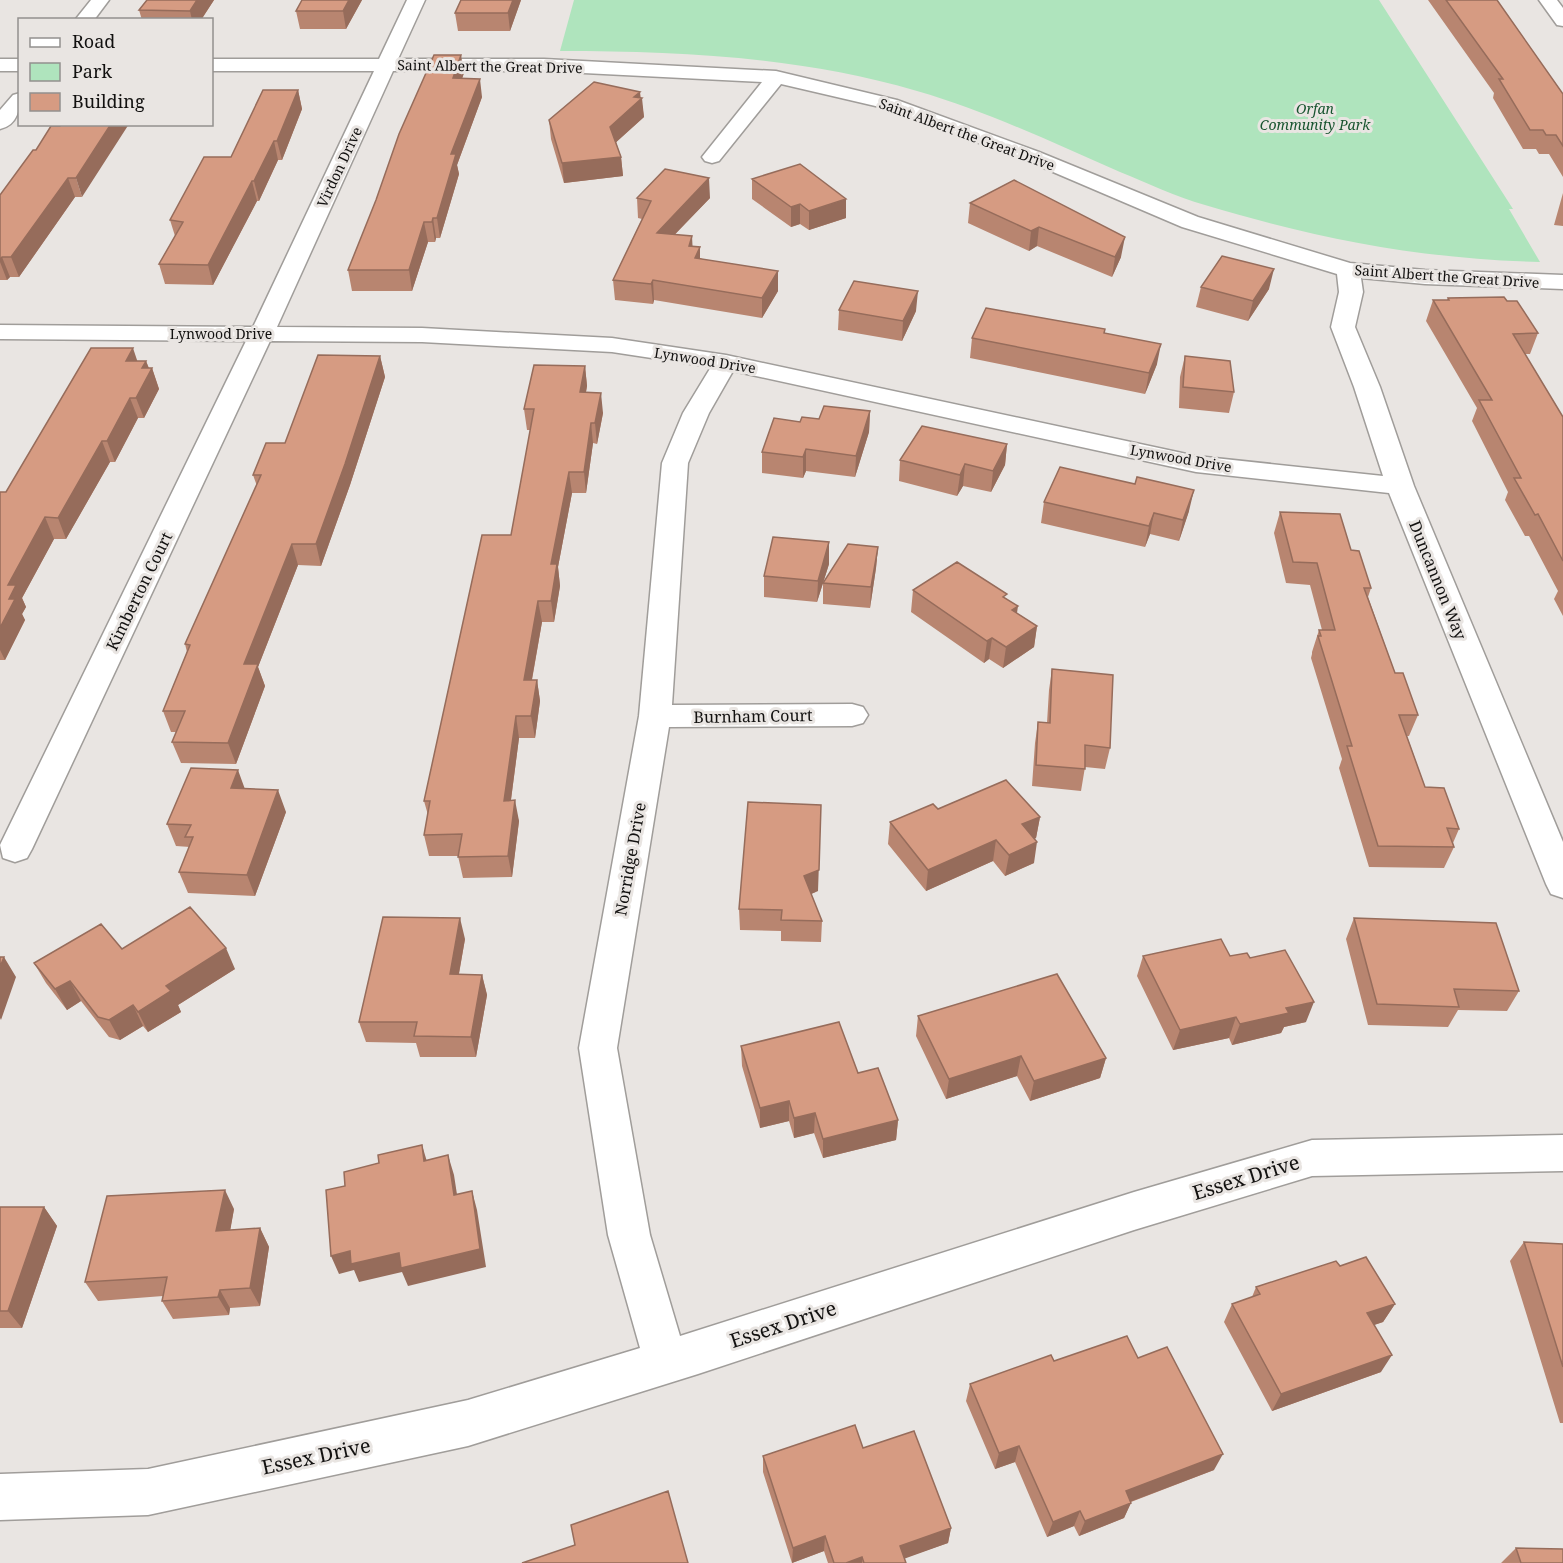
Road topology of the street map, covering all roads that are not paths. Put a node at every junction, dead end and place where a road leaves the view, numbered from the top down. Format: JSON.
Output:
{"nodes":[{"id":1,"x":100,"y":0,"type":"edge"},
{"id":2,"x":416,"y":0,"type":"edge"},
{"id":3,"x":1548,"y":0,"type":"edge"},
{"id":4,"x":86,"y":18,"type":"edge"},
{"id":5,"x":1563,"y":21,"type":"edge"},
{"id":6,"x":0,"y":65,"type":"edge"},
{"id":7,"x":18,"y":65,"type":"edge"},
{"id":8,"x":213,"y":65,"type":"edge"},
{"id":9,"x":386,"y":65,"type":"junction"},
{"id":10,"x":776,"y":77,"type":"junction"},
{"id":11,"x":18,"y":101,"type":"edge"},
{"id":12,"x":0,"y":123,"type":"edge"},
{"id":13,"x":712,"y":157,"type":"dead end"},
{"id":14,"x":1348,"y":270,"type":"junction"},
{"id":15,"x":1563,"y":282,"type":"edge"},
{"id":16,"x":0,"y":332,"type":"edge"},
{"id":17,"x":262,"y":333,"type":"junction"},
{"id":18,"x":726,"y":362,"type":"junction"},
{"id":19,"x":1400,"y":486,"type":"junction"},
{"id":20,"x":852,"y":715,"type":"dead end"},
{"id":21,"x":655,"y":716,"type":"junction"},
{"id":22,"x":15,"y":849,"type":"dead end"},
{"id":23,"x":1563,"y":884,"type":"edge"},
{"id":24,"x":1563,"y":1153,"type":"edge"},
{"id":25,"x":666,"y":1362,"type":"junction"},
{"id":26,"x":0,"y":1497,"type":"edge"}],
"edges":[{"from":1,"to":4,"type":"street"},
{"from":2,"to":9,"type":"street","name":"Virdon Drive"},
{"from":3,"to":5,"type":"street"},
{"from":6,"to":7,"type":"street"},
{"from":8,"to":9,"type":"street","name":"Saint Albert the Great Drive"},
{"from":9,"to":10,"type":"street","name":"Saint Albert the Great Drive"},
{"from":9,"to":17,"type":"street","name":"Virdon Drive"},
{"from":10,"to":13,"type":"street"},
{"from":10,"to":14,"type":"street","name":"Saint Albert the Great Drive"},
{"from":11,"to":12,"type":"street"},
{"from":14,"to":15,"type":"street","name":"Saint Albert the Great Drive"},
{"from":14,"to":19,"type":"street","name":"Duncannon Way"},
{"from":16,"to":17,"type":"street","name":"Lynwood Drive"},
{"from":17,"to":18,"type":"street","name":"Lynwood Drive"},
{"from":17,"to":22,"type":"street","name":"Kimberton Court"},
{"from":18,"to":19,"type":"street","name":"Lynwood Drive"},
{"from":18,"to":21,"type":"street","name":"Norridge Drive"},
{"from":19,"to":23,"type":"street","name":"Duncannon Way"},
{"from":20,"to":21,"type":"street","name":"Burnham Court"},
{"from":21,"to":25,"type":"street","name":"Norridge Drive"},
{"from":24,"to":25,"type":"street","name":"Essex Drive"},
{"from":25,"to":26,"type":"street","name":"Essex Drive"}]}
